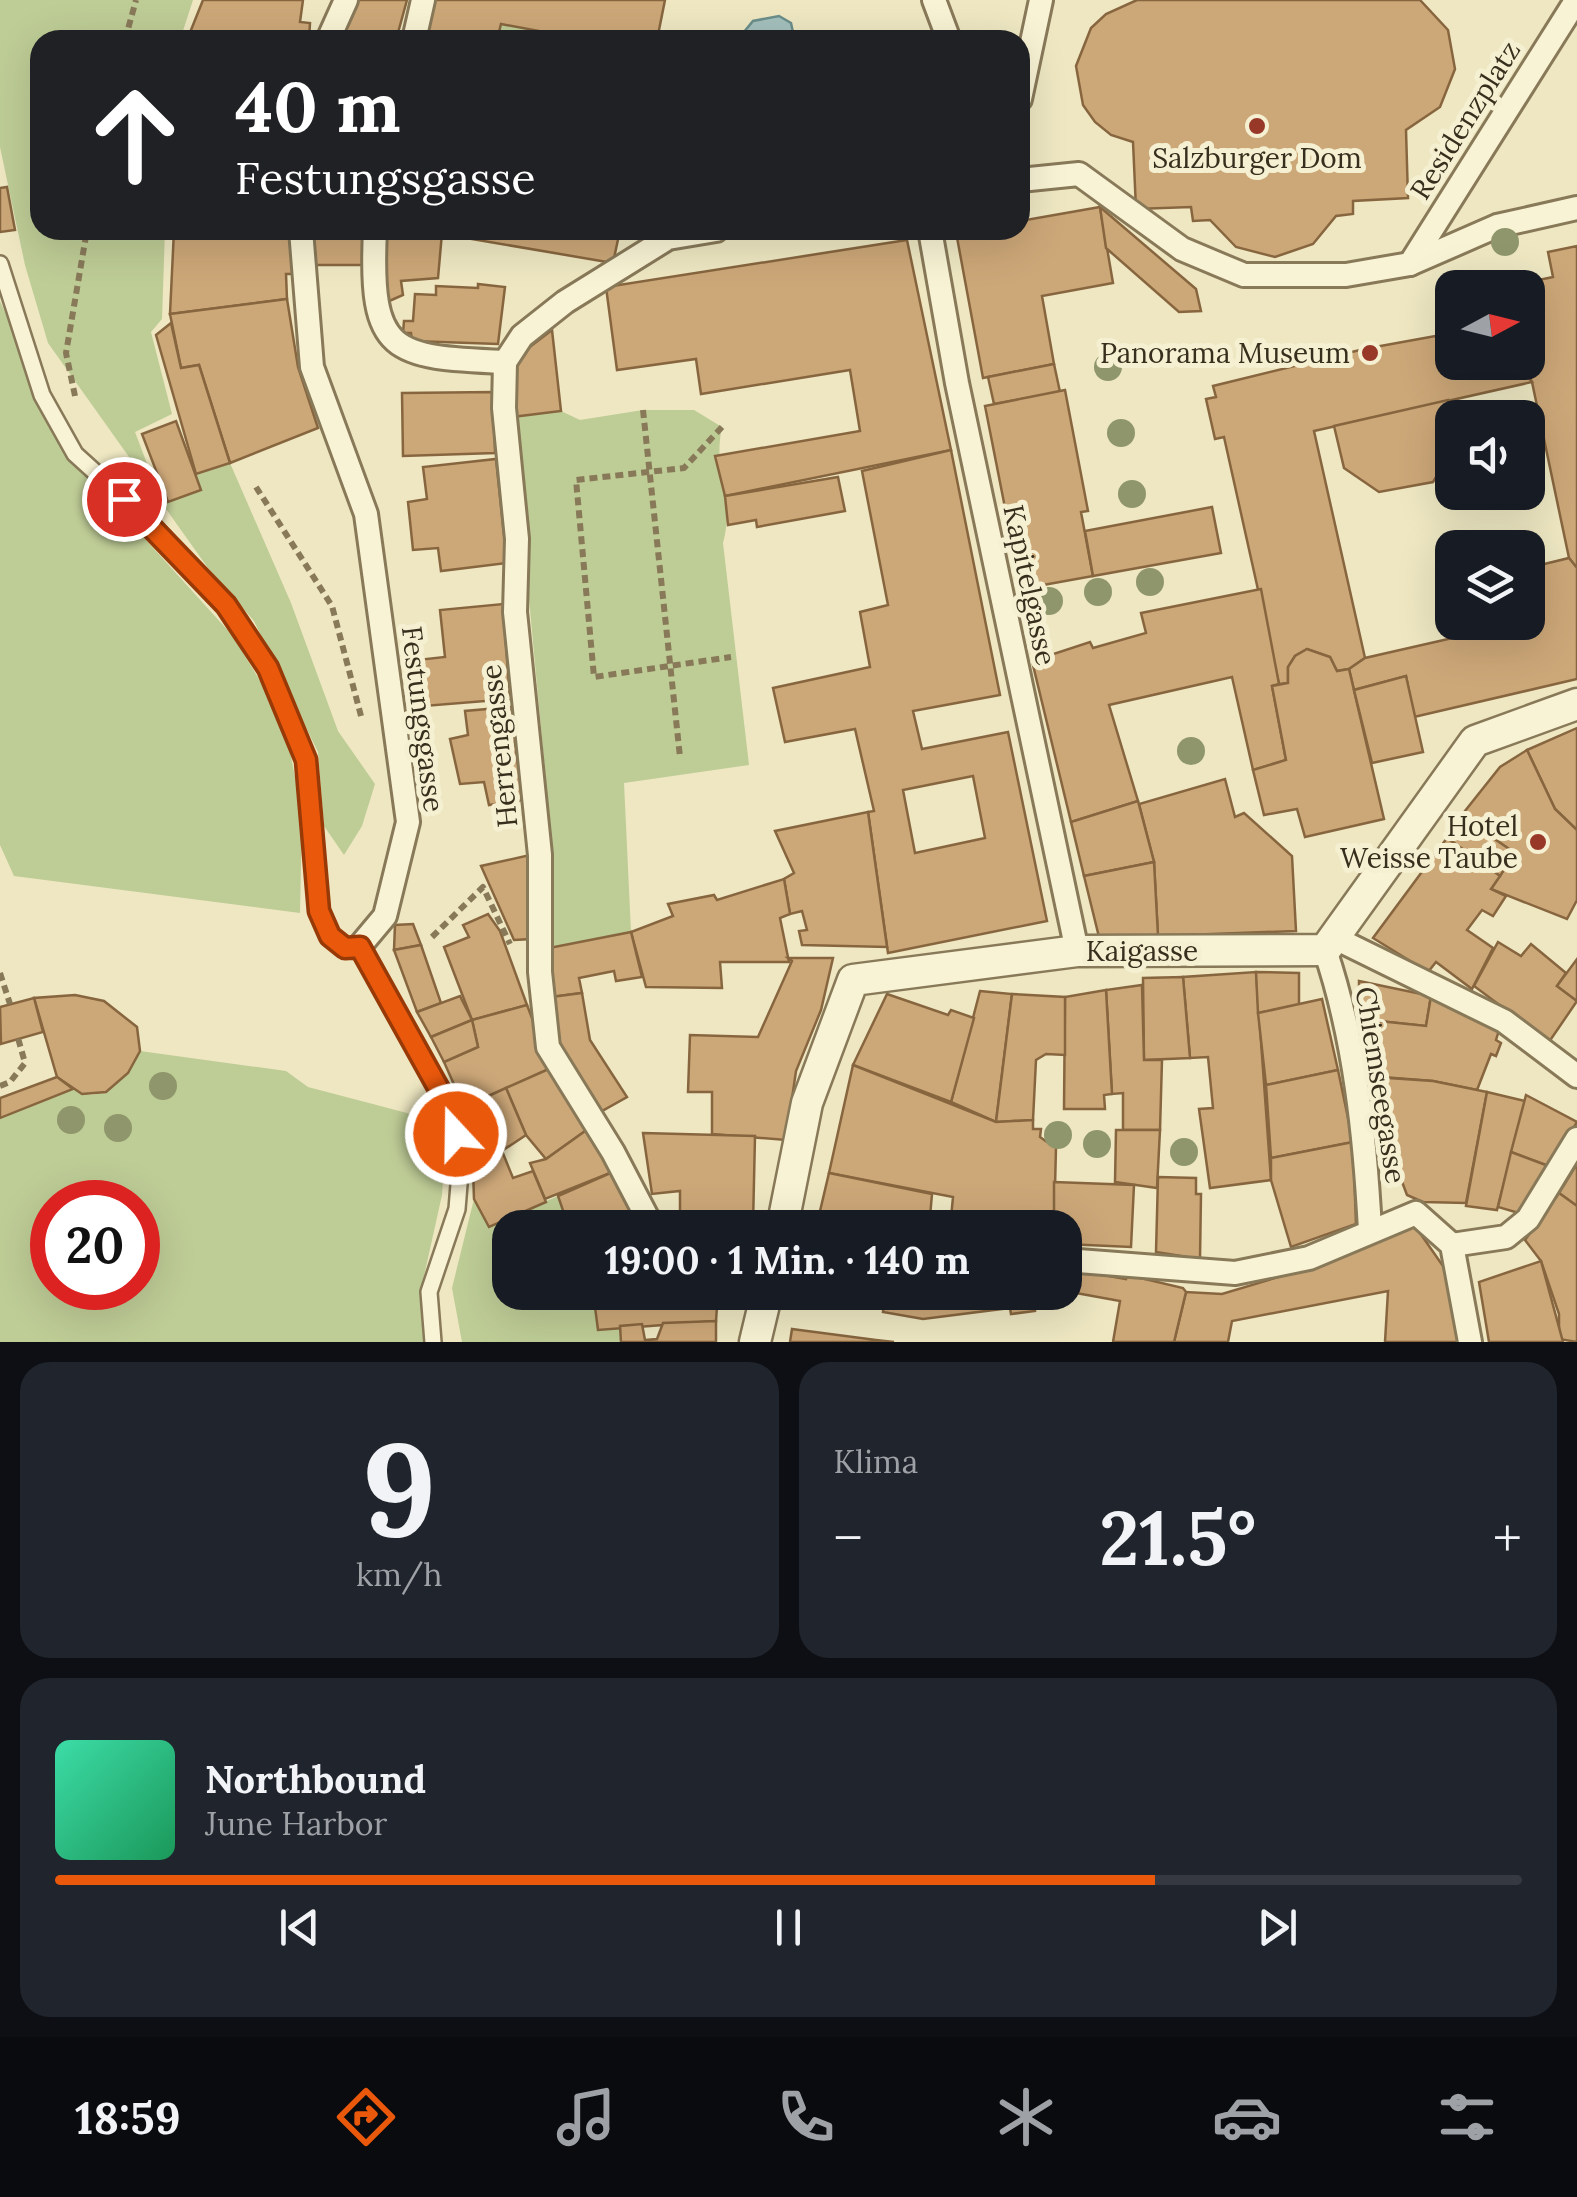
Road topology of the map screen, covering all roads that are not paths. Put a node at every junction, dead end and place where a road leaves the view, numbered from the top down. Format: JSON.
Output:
{"nodes":[{"id":1,"x":346,"y":0,"type":"edge"},
{"id":2,"x":423,"y":0,"type":"edge"},
{"id":3,"x":934,"y":0,"type":"edge"},
{"id":4,"x":1041,"y":0,"type":"edge"},
{"id":5,"x":1572,"y":6,"type":"edge"},
{"id":6,"x":332,"y":30,"type":"edge"},
{"id":7,"x":416,"y":30,"type":"edge"},
{"id":8,"x":945,"y":30,"type":"edge"},
{"id":9,"x":1030,"y":52,"type":"edge"},
{"id":10,"x":1030,"y":179,"type":"edge"},
{"id":11,"x":1577,"y":208,"type":"edge"},
{"id":12,"x":303,"y":240,"type":"edge"},
{"id":13,"x":375,"y":240,"type":"edge"},
{"id":14,"x":665,"y":240,"type":"edge"},
{"id":15,"x":931,"y":240,"type":"edge"},
{"id":16,"x":0,"y":264,"type":"edge"},
{"id":17,"x":1410,"y":264,"type":"junction"},
{"id":18,"x":505,"y":362,"type":"junction"},
{"id":19,"x":1577,"y":704,"type":"edge"},
{"id":20,"x":1330,"y":944,"type":"junction"},
{"id":21,"x":360,"y":947,"type":"junction"},
{"id":22,"x":1077,"y":950,"type":"junction"},
{"id":23,"x":1577,"y":1076,"type":"edge"},
{"id":24,"x":1577,"y":1139,"type":"edge"},
{"id":25,"x":643,"y":1210,"type":"edge"},
{"id":26,"x":786,"y":1210,"type":"edge"},
{"id":27,"x":1370,"y":1230,"type":"junction"},
{"id":28,"x":1452,"y":1244,"type":"junction"},
{"id":29,"x":1082,"y":1261,"type":"edge"},
{"id":30,"x":762,"y":1310,"type":"edge"},
{"id":31,"x":433,"y":1342,"type":"edge"},
{"id":32,"x":754,"y":1342,"type":"edge"},
{"id":33,"x":1470,"y":1342,"type":"edge"}],
"edges":[{"from":1,"to":6,"type":"street"},
{"from":2,"to":7,"type":"street"},
{"from":3,"to":8,"type":"street"},
{"from":4,"to":9,"type":"street"},
{"from":5,"to":17,"type":"street","name":"Residenzplatz"},
{"from":10,"to":17,"type":"street"},
{"from":11,"to":17,"type":"street"},
{"from":12,"to":21,"type":"street","name":"Festungsgasse"},
{"from":13,"to":18,"type":"street"},
{"from":14,"to":18,"type":"street"},
{"from":15,"to":22,"type":"street","name":"Kapitelgasse"},
{"from":16,"to":21,"type":"lane"},
{"from":18,"to":25,"type":"street","name":"Herrengasse"},
{"from":19,"to":20,"type":"street"},
{"from":20,"to":22,"type":"street","name":"Kaigasse"},
{"from":20,"to":23,"type":"street"},
{"from":20,"to":27,"type":"street","name":"Chiemseegasse"},
{"from":21,"to":31,"type":"lane"},
{"from":22,"to":26,"type":"street","name":"Kaigasse"},
{"from":24,"to":28,"type":"street"},
{"from":27,"to":28,"type":"street"},
{"from":27,"to":29,"type":"street"},
{"from":28,"to":33,"type":"street"},
{"from":30,"to":32,"type":"street"}]}
